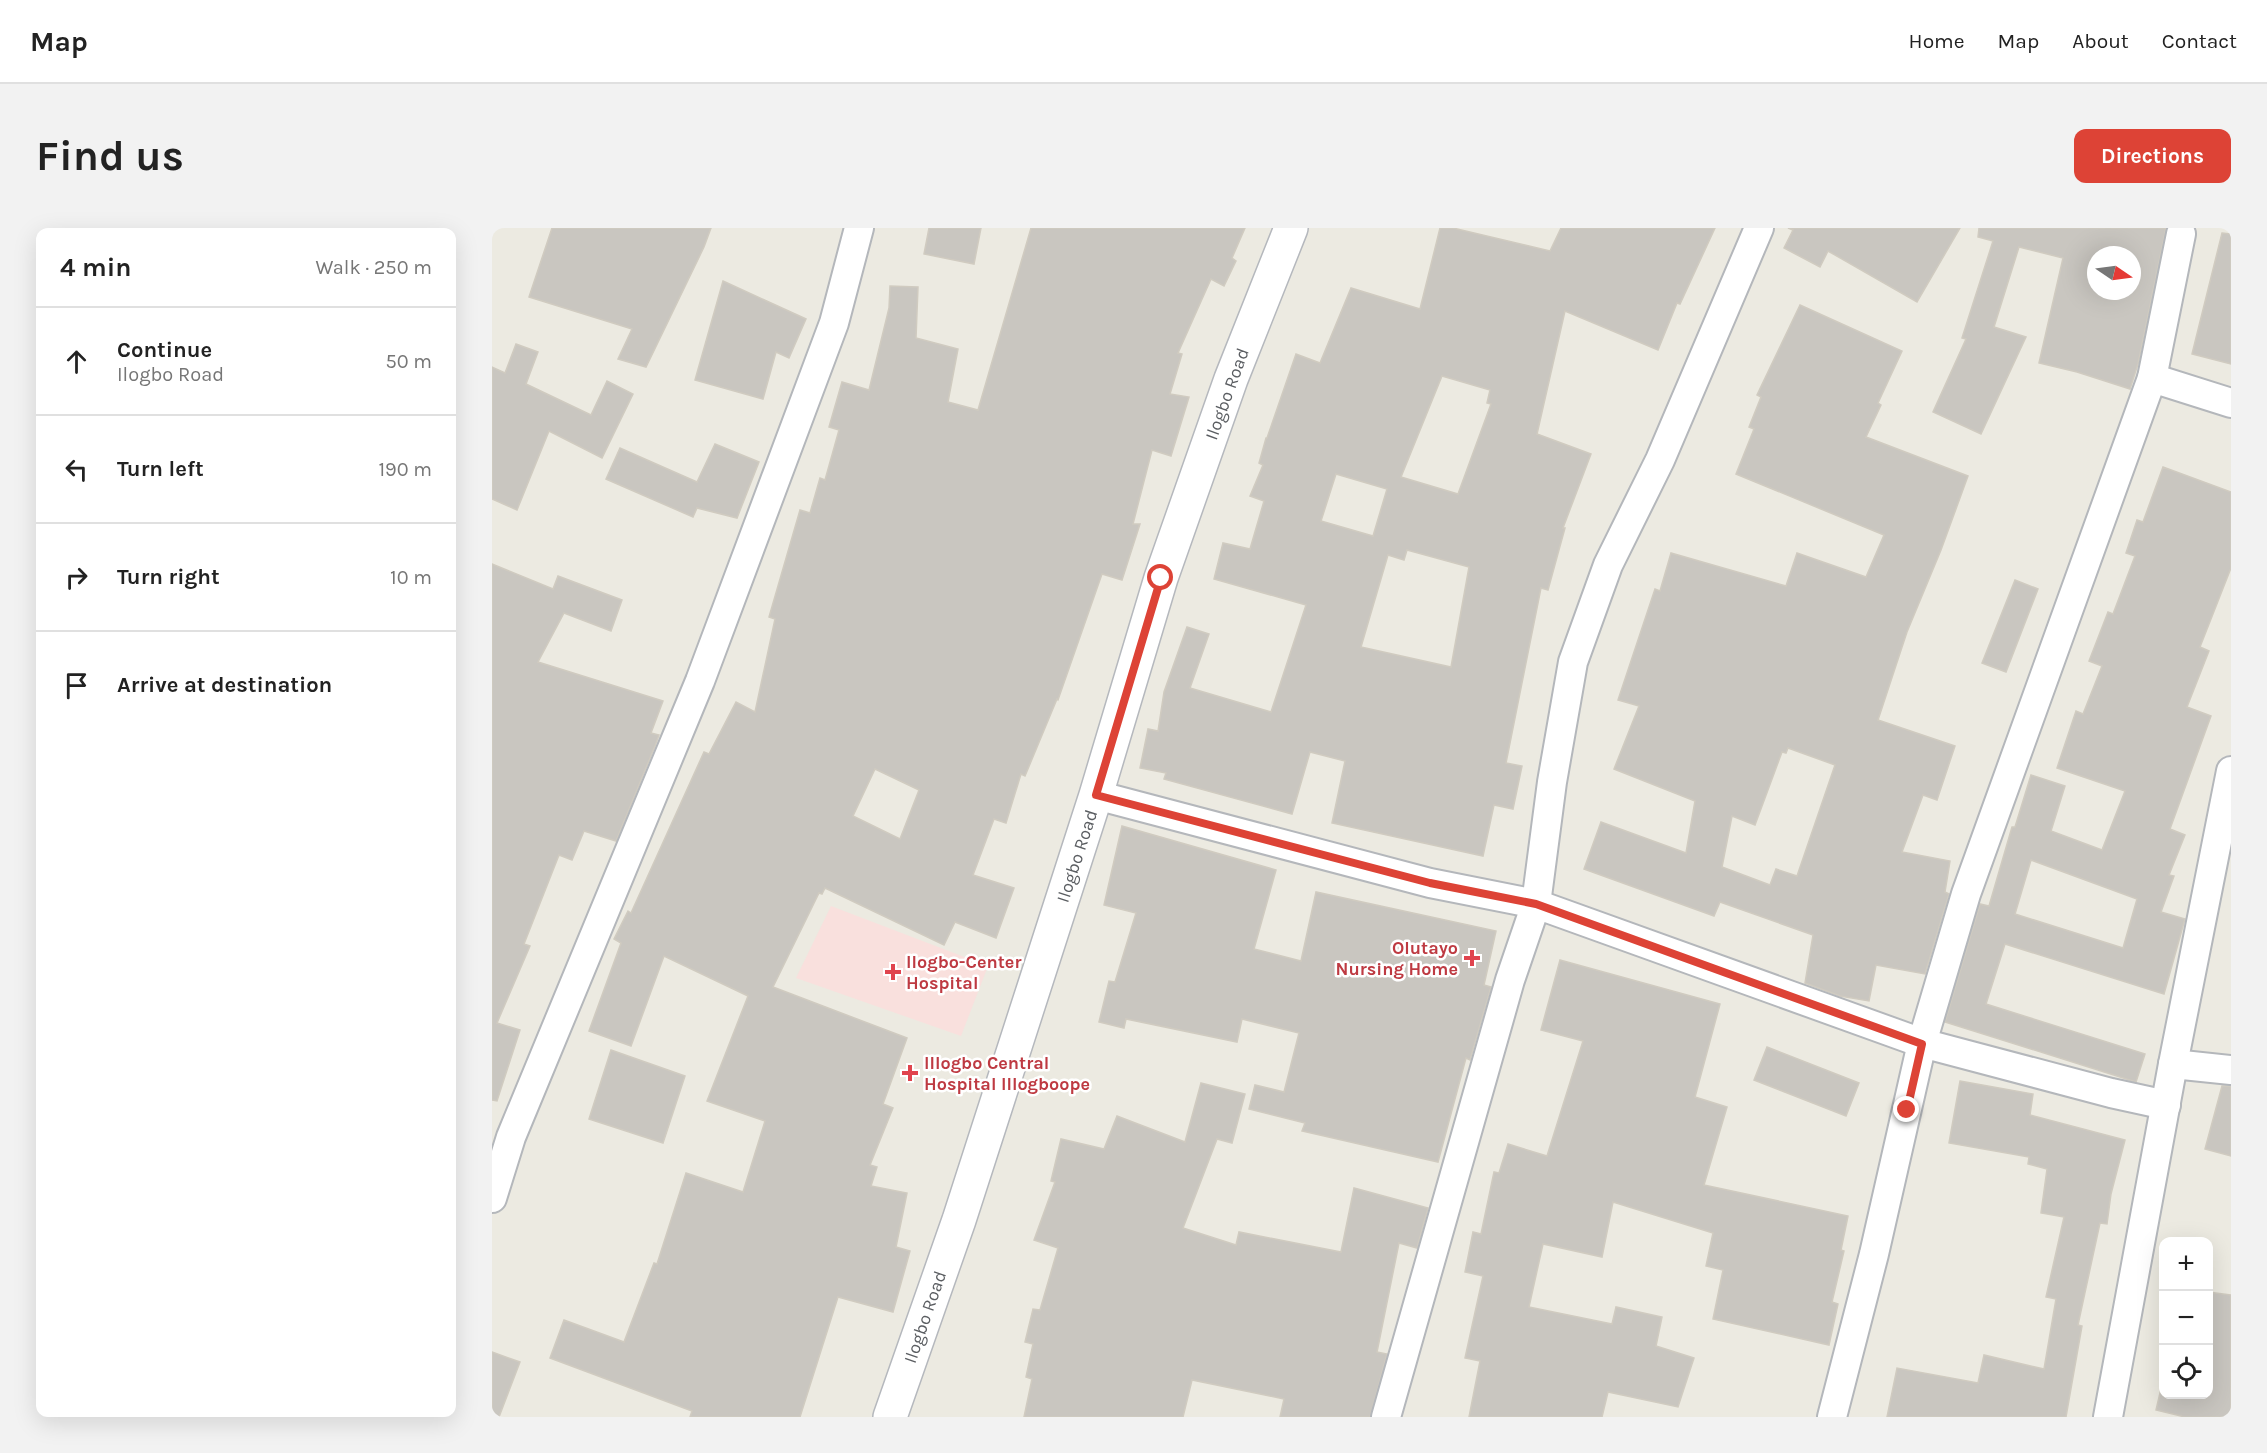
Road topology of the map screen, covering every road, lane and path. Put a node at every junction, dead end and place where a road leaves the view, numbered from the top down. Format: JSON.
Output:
{"nodes":[{"id":1,"x":859,"y":228,"type":"edge"},
{"id":2,"x":1292,"y":228,"type":"edge"},
{"id":3,"x":1759,"y":228,"type":"edge"},
{"id":4,"x":2181,"y":234,"type":"dead end"},
{"id":5,"x":2152,"y":378,"type":"junction"},
{"id":6,"x":2231,"y":403,"type":"edge"},
{"id":7,"x":2231,"y":771,"type":"edge"},
{"id":8,"x":1096,"y":795,"type":"junction"},
{"id":9,"x":1536,"y":904,"type":"junction"},
{"id":10,"x":1922,"y":1044,"type":"junction"},
{"id":11,"x":2173,"y":1065,"type":"junction"},
{"id":12,"x":2231,"y":1070,"type":"edge"},
{"id":13,"x":2166,"y":1105,"type":"junction"},
{"id":14,"x":492,"y":1198,"type":"edge"},
{"id":15,"x":2111,"y":1416,"type":"edge"},
{"id":16,"x":890,"y":1417,"type":"edge"},
{"id":17,"x":1386,"y":1417,"type":"edge"},
{"id":18,"x":1832,"y":1417,"type":"edge"}],
"edges":[{"from":1,"to":14,"type":"street"},
{"from":2,"to":8,"type":"main road","name":"Ilogbo Road"},
{"from":3,"to":9,"type":"street"},
{"from":4,"to":5,"type":"street"},
{"from":5,"to":6,"type":"street"},
{"from":5,"to":10,"type":"street"},
{"from":7,"to":11,"type":"street"},
{"from":8,"to":9,"type":"street"},
{"from":8,"to":16,"type":"main road","name":"Ilogbo Road"},
{"from":9,"to":10,"type":"street"},
{"from":9,"to":17,"type":"street"},
{"from":10,"to":13,"type":"street"},
{"from":10,"to":18,"type":"street"},
{"from":11,"to":12,"type":"street"},
{"from":11,"to":13,"type":"street"},
{"from":13,"to":15,"type":"street"}]}
